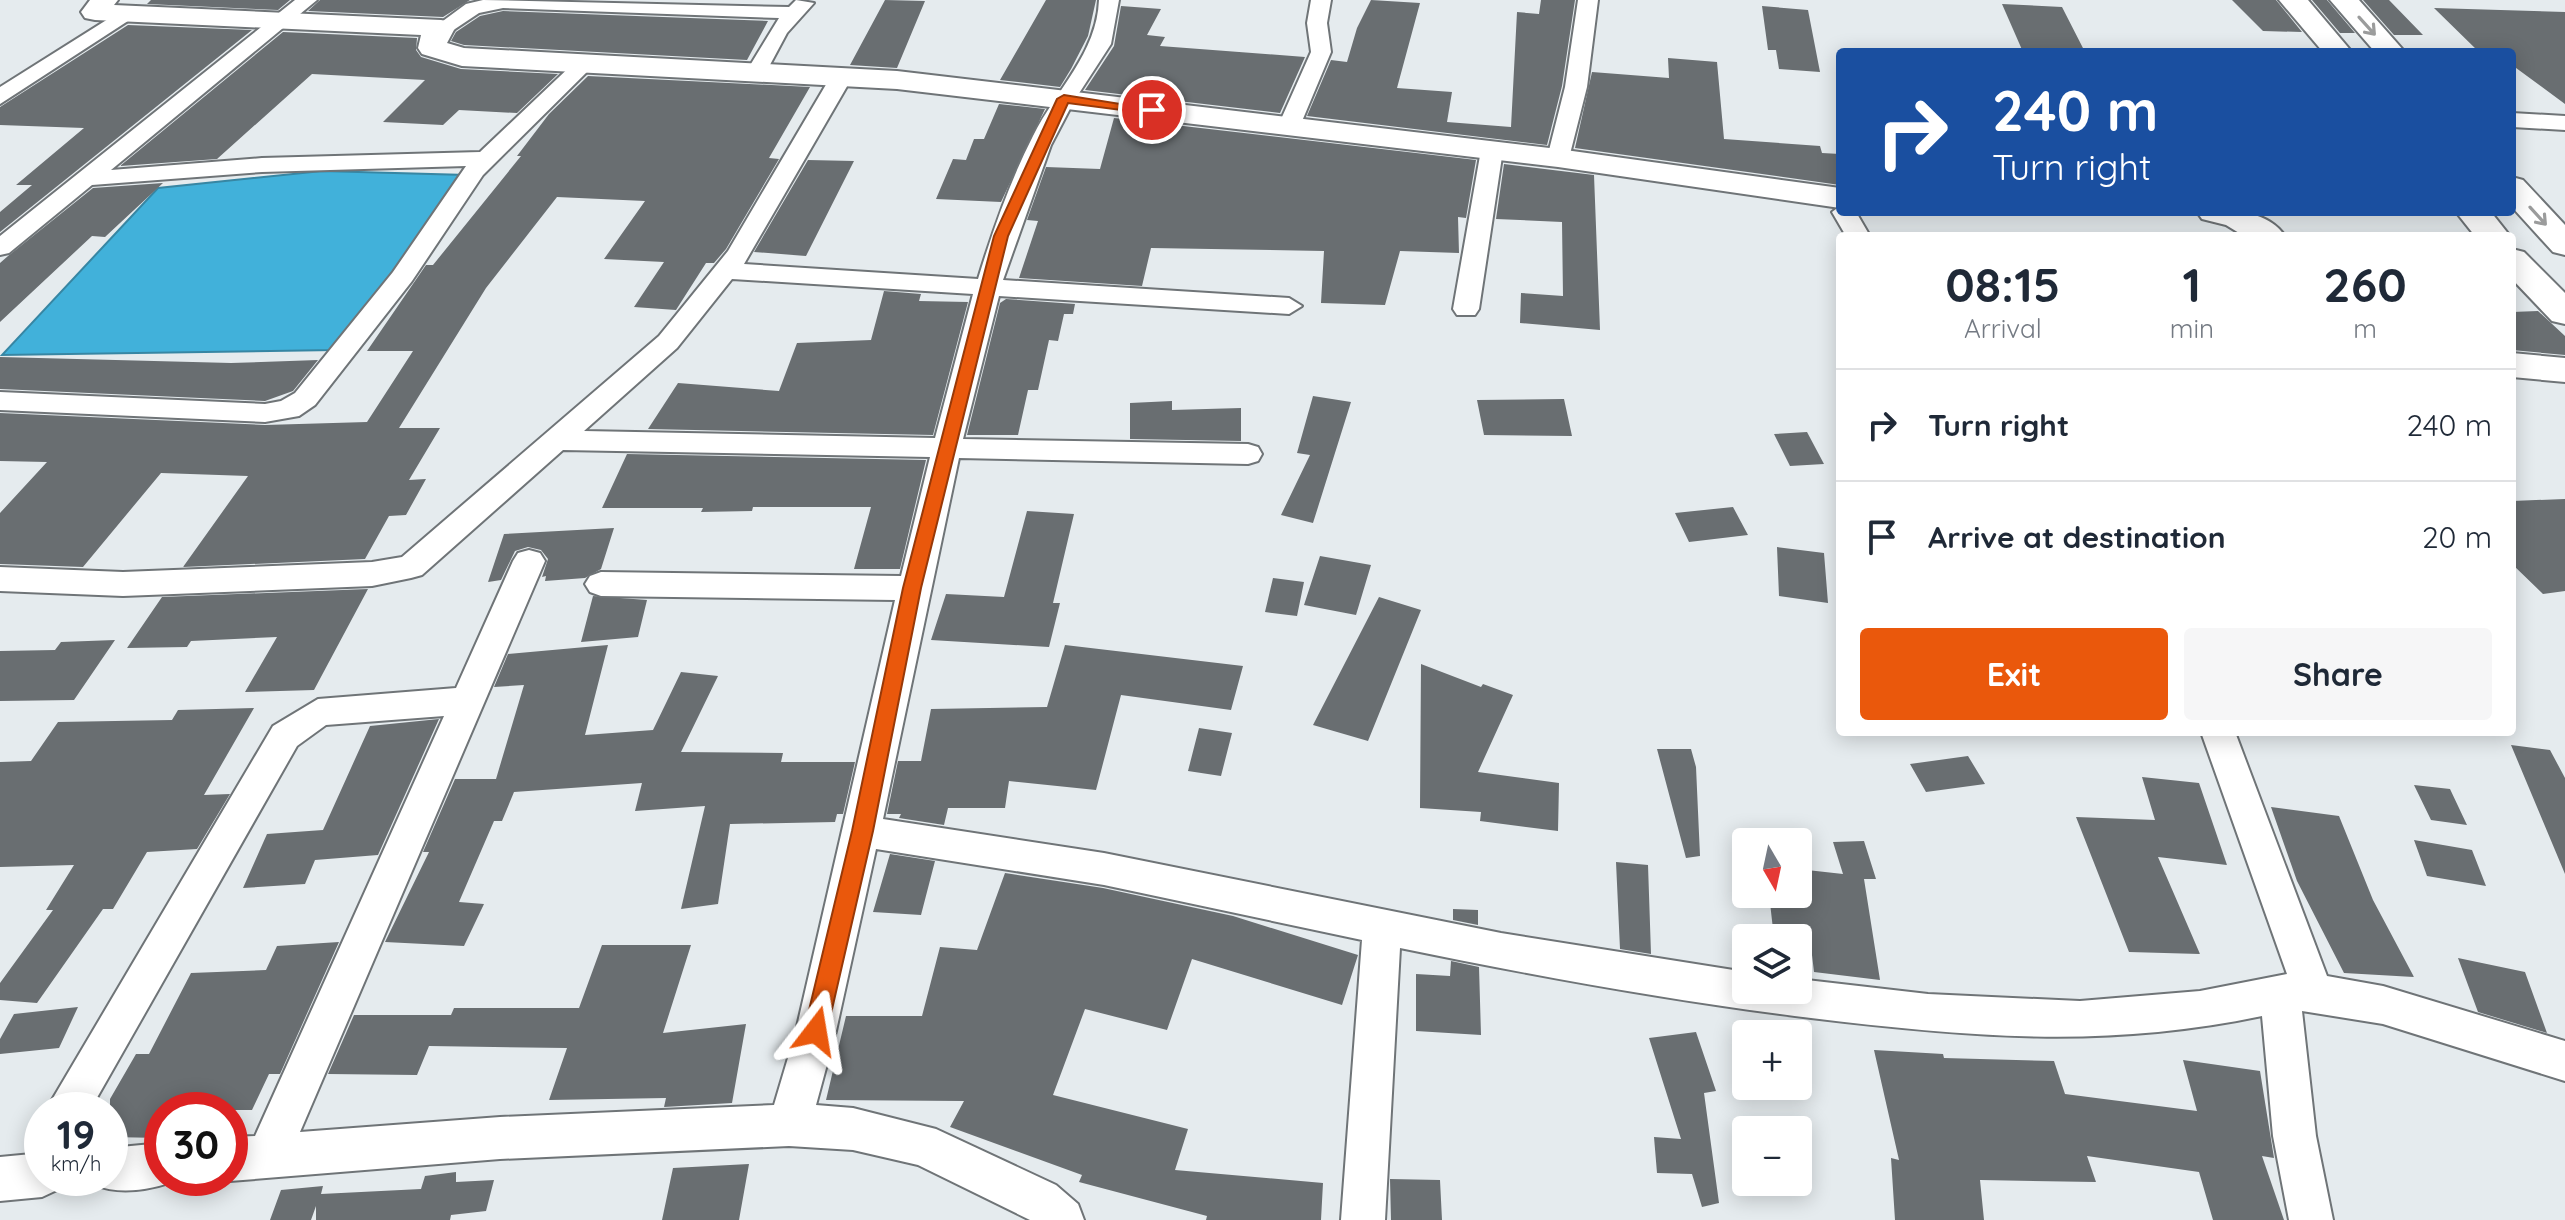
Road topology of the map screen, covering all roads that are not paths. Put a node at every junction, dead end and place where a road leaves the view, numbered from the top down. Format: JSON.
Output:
{"nodes":[{"id":1,"x":307,"y":0,"type":"edge"},
{"id":2,"x":1109,"y":0,"type":"edge"},
{"id":3,"x":1321,"y":0,"type":"edge"},
{"id":4,"x":1588,"y":0,"type":"edge"},
{"id":5,"x":2293,"y":0,"type":"edge"},
{"id":6,"x":2344,"y":0,"type":"edge"},
{"id":7,"x":641,"y":3,"type":"edge"},
{"id":8,"x":114,"y":7,"type":"edge"},
{"id":9,"x":801,"y":7,"type":"edge"},
{"id":10,"x":281,"y":20,"type":"junction"},
{"id":11,"x":442,"y":29,"type":"junction"},
{"id":12,"x":2335,"y":48,"type":"edge"},
{"id":13,"x":2387,"y":48,"type":"edge"},
{"id":14,"x":585,"y":63,"type":"junction"},
{"id":15,"x":757,"y":72,"type":"junction"},
{"id":16,"x":842,"y":76,"type":"junction"},
{"id":17,"x":0,"y":97,"type":"edge"},
{"id":18,"x":1064,"y":99,"type":"junction"},
{"id":19,"x":2516,"y":120,"type":"edge"},
{"id":20,"x":2565,"y":123,"type":"edge"},
{"id":21,"x":1289,"y":126,"type":"junction"},
{"id":22,"x":1492,"y":150,"type":"junction"},
{"id":23,"x":1558,"y":158,"type":"junction"},
{"id":24,"x":486,"y":159,"type":"junction"},
{"id":25,"x":84,"y":179,"type":"junction"},
{"id":26,"x":2516,"y":191,"type":"edge"},
{"id":27,"x":1836,"y":203,"type":"edge"},
{"id":28,"x":2230,"y":216,"type":"edge"},
{"id":29,"x":2476,"y":216,"type":"edge"},
{"id":30,"x":2261,"y":232,"type":"edge"},
{"id":31,"x":2490,"y":232,"type":"edge"},
{"id":32,"x":2565,"y":245,"type":"edge"},
{"id":33,"x":0,"y":248,"type":"edge"},
{"id":34,"x":2516,"y":263,"type":"edge"},
{"id":35,"x":727,"y":271,"type":"junction"},
{"id":36,"x":985,"y":288,"type":"junction"},
{"id":37,"x":1289,"y":306,"type":"dead end"},
{"id":38,"x":1466,"y":309,"type":"dead end"},
{"id":39,"x":2565,"y":313,"type":"edge"},
{"id":40,"x":2516,"y":365,"type":"edge"},
{"id":41,"x":2565,"y":370,"type":"edge"},
{"id":42,"x":0,"y":401,"type":"edge"},
{"id":43,"x":555,"y":440,"type":"junction"},
{"id":44,"x":947,"y":450,"type":"junction"},
{"id":45,"x":1248,"y":454,"type":"dead end"},
{"id":46,"x":529,"y":561,"type":"dead end"},
{"id":47,"x":0,"y":579,"type":"edge"},
{"id":48,"x":601,"y":584,"type":"dead end"},
{"id":49,"x":912,"y":588,"type":"junction"},
{"id":50,"x":467,"y":701,"type":"junction"},
{"id":51,"x":2219,"y":736,"type":"edge"},
{"id":52,"x":862,"y":831,"type":"junction"},
{"id":53,"x":1382,"y":926,"type":"junction"},
{"id":54,"x":2297,"y":993,"type":"junction"},
{"id":55,"x":2565,"y":1061,"type":"edge"},
{"id":56,"x":77,"y":1092,"type":"edge"},
{"id":57,"x":789,"y":1125,"type":"junction"},
{"id":58,"x":249,"y":1158,"type":"edge"},
{"id":59,"x":1062,"y":1220,"type":"edge"},
{"id":60,"x":1363,"y":1220,"type":"edge"},
{"id":61,"x":2311,"y":1220,"type":"edge"}],
"edges":[{"from":1,"to":10,"type":"street"},
{"from":2,"to":18,"type":"street"},
{"from":3,"to":21,"type":"street"},
{"from":4,"to":23,"type":"street"},
{"from":5,"to":12,"type":"street"},
{"from":6,"to":13,"type":"street","one_way":true},
{"from":7,"to":9,"type":"street"},
{"from":7,"to":11,"type":"street"},
{"from":8,"to":10,"type":"street"},
{"from":8,"to":17,"type":"street"},
{"from":9,"to":15,"type":"street"},
{"from":10,"to":11,"type":"street"},
{"from":10,"to":25,"type":"street"},
{"from":11,"to":14,"type":"street"},
{"from":14,"to":15,"type":"street"},
{"from":14,"to":24,"type":"street"},
{"from":15,"to":16,"type":"street"},
{"from":16,"to":18,"type":"street"},
{"from":16,"to":35,"type":"street"},
{"from":18,"to":21,"type":"street"},
{"from":18,"to":36,"type":"street"},
{"from":19,"to":20,"type":"street"},
{"from":21,"to":22,"type":"street"},
{"from":22,"to":23,"type":"street"},
{"from":22,"to":38,"type":"street"},
{"from":23,"to":27,"type":"street"},
{"from":24,"to":25,"type":"street"},
{"from":24,"to":42,"type":"street"},
{"from":25,"to":33,"type":"street"},
{"from":26,"to":32,"type":"street","one_way":true},
{"from":28,"to":30,"type":"street"},
{"from":29,"to":31,"type":"street"},
{"from":34,"to":39,"type":"street"},
{"from":35,"to":36,"type":"street"},
{"from":35,"to":43,"type":"street"},
{"from":36,"to":37,"type":"street"},
{"from":36,"to":44,"type":"street"},
{"from":40,"to":41,"type":"street"},
{"from":43,"to":44,"type":"street"},
{"from":43,"to":47,"type":"street"},
{"from":44,"to":45,"type":"street"},
{"from":44,"to":49,"type":"street"},
{"from":46,"to":50,"type":"street"},
{"from":48,"to":49,"type":"street"},
{"from":49,"to":52,"type":"street"},
{"from":50,"to":56,"type":"street"},
{"from":50,"to":58,"type":"street"},
{"from":51,"to":54,"type":"street"},
{"from":52,"to":53,"type":"street"},
{"from":52,"to":57,"type":"street"},
{"from":53,"to":54,"type":"street"},
{"from":53,"to":60,"type":"street"},
{"from":54,"to":55,"type":"street"},
{"from":54,"to":61,"type":"street"},
{"from":57,"to":58,"type":"street"},
{"from":57,"to":59,"type":"street"}]}
